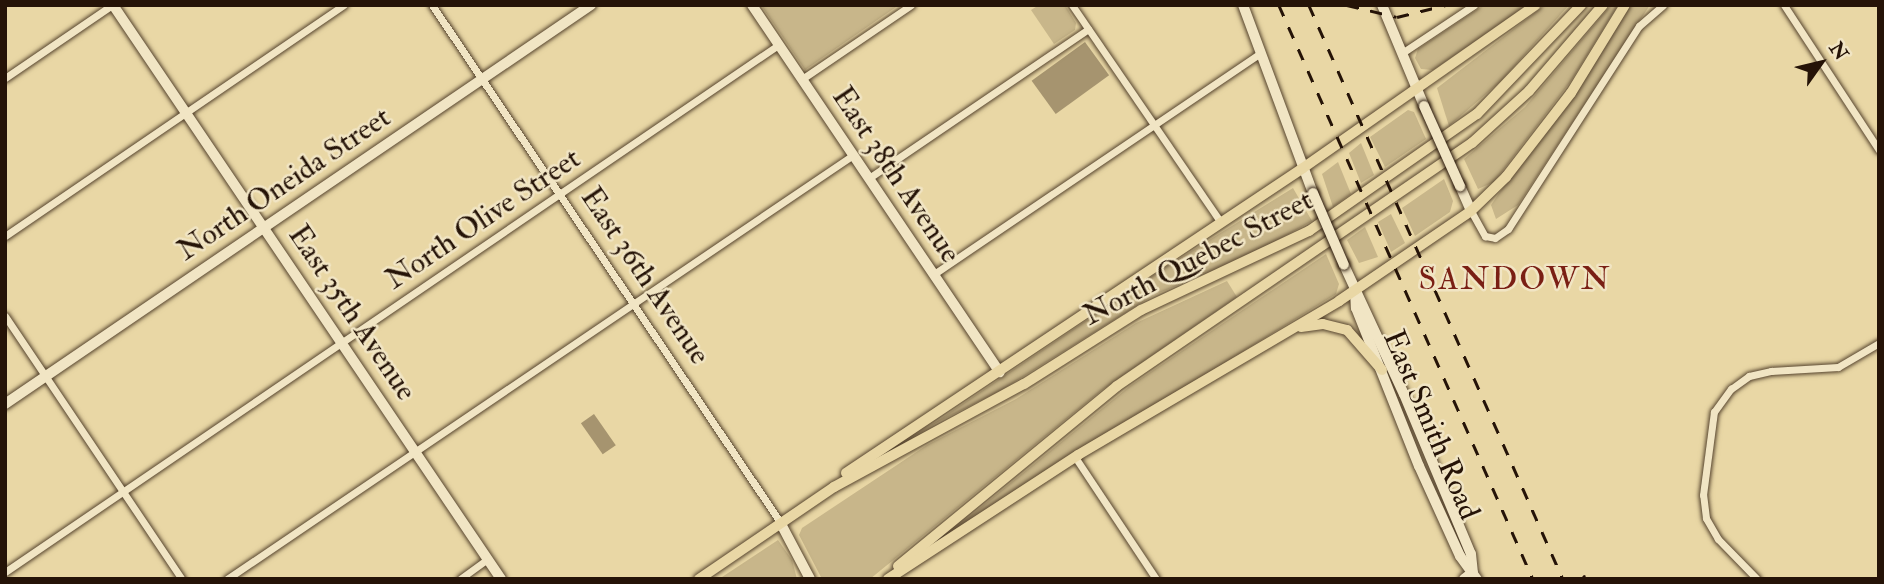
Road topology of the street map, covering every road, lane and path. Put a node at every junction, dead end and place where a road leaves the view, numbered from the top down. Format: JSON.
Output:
{"nodes":[{"id":1,"x":113,"y":5,"type":"edge"},
{"id":2,"x":344,"y":5,"type":"edge"},
{"id":3,"x":432,"y":5,"type":"edge"},
{"id":4,"x":591,"y":5,"type":"edge"},
{"id":5,"x":751,"y":5,"type":"edge"},
{"id":6,"x":911,"y":5,"type":"edge"},
{"id":7,"x":1072,"y":5,"type":"edge"},
{"id":8,"x":1243,"y":5,"type":"edge"},
{"id":9,"x":1382,"y":5,"type":"edge"},
{"id":10,"x":1474,"y":5,"type":"edge"},
{"id":11,"x":1536,"y":5,"type":"edge"},
{"id":12,"x":1581,"y":5,"type":"edge"},
{"id":13,"x":1603,"y":5,"type":"edge"},
{"id":14,"x":1625,"y":5,"type":"edge"},
{"id":15,"x":1663,"y":5,"type":"edge"},
{"id":16,"x":1784,"y":5,"type":"edge"},
{"id":17,"x":1088,"y":29,"type":"junction"},
{"id":18,"x":778,"y":45,"type":"junction"},
{"id":19,"x":1261,"y":53,"type":"junction"},
{"id":20,"x":1402,"y":53,"type":"junction"},
{"id":21,"x":5,"y":78,"type":"edge"},
{"id":22,"x":482,"y":79,"type":"junction"},
{"id":23,"x":802,"y":79,"type":"junction"},
{"id":24,"x":1418,"y":89,"type":"junction"},
{"id":25,"x":186,"y":113,"type":"junction"},
{"id":26,"x":1154,"y":125,"type":"junction"},
{"id":27,"x":1879,"y":150,"type":"edge"},
{"id":28,"x":853,"y":155,"type":"junction"},
{"id":29,"x":1303,"y":168,"type":"junction"},
{"id":30,"x":869,"y":178,"type":"junction"},
{"id":31,"x":560,"y":194,"type":"junction"},
{"id":32,"x":1471,"y":211,"type":"junction"},
{"id":33,"x":1221,"y":223,"type":"junction"},
{"id":34,"x":264,"y":228,"type":"junction"},
{"id":35,"x":5,"y":236,"type":"edge"},
{"id":36,"x":934,"y":274,"type":"junction"},
{"id":37,"x":1355,"y":290,"type":"junction"},
{"id":38,"x":633,"y":303,"type":"junction"},
{"id":39,"x":5,"y":316,"type":"edge"},
{"id":40,"x":1292,"y":329,"type":"junction"},
{"id":41,"x":342,"y":342,"type":"junction"},
{"id":42,"x":1879,"y":343,"type":"edge"},
{"id":43,"x":1382,"y":370,"type":"junction"},
{"id":44,"x":1000,"y":372,"type":"junction"},
{"id":45,"x":46,"y":377,"type":"junction"},
{"id":46,"x":5,"y":404,"type":"edge"},
{"id":47,"x":416,"y":451,"type":"junction"},
{"id":48,"x":1075,"y":457,"type":"junction"},
{"id":49,"x":834,"y":487,"type":"junction"},
{"id":50,"x":123,"y":492,"type":"junction"},
{"id":51,"x":780,"y":522,"type":"junction"},
{"id":52,"x":488,"y":559,"type":"junction"},
{"id":53,"x":5,"y":572,"type":"edge"},
{"id":54,"x":1475,"y":576,"type":"edge"},
{"id":55,"x":182,"y":579,"type":"edge"},
{"id":56,"x":227,"y":579,"type":"edge"},
{"id":57,"x":460,"y":579,"type":"edge"},
{"id":58,"x":501,"y":579,"type":"edge"},
{"id":59,"x":699,"y":579,"type":"edge"},
{"id":60,"x":810,"y":579,"type":"edge"},
{"id":61,"x":882,"y":579,"type":"edge"},
{"id":62,"x":888,"y":579,"type":"edge"},
{"id":63,"x":1156,"y":579,"type":"edge"},
{"id":64,"x":1464,"y":579,"type":"edge"},
{"id":65,"x":1756,"y":579,"type":"edge"}],
"edges":[{"from":1,"to":21,"type":"street"},
{"from":1,"to":25,"type":"street","name":"East 35th Avenue"},
{"from":2,"to":25,"type":"street"},
{"from":3,"to":22,"type":"street","name":"East 36th Avenue"},
{"from":4,"to":22,"type":"street","name":"North Oneida Street"},
{"from":5,"to":18,"type":"street","name":"East 38th Avenue"},
{"from":6,"to":23,"type":"street"},
{"from":7,"to":17,"type":"street"},
{"from":8,"to":19,"type":"street","name":"East Smith Road"},
{"from":9,"to":20,"type":"street"},
{"from":10,"to":20,"type":"street"},
{"from":11,"to":24,"type":"main road"},
{"from":12,"to":49,"type":"main road","name":"North Quebec Street"},
{"from":13,"to":61,"type":"main road","name":"North Quebec Street"},
{"from":14,"to":32,"type":"main road"},
{"from":15,"to":32,"type":"street"},
{"from":16,"to":27,"type":"street"},
{"from":17,"to":26,"type":"street"},
{"from":17,"to":30,"type":"street"},
{"from":18,"to":23,"type":"street","name":"East 38th Avenue"},
{"from":18,"to":31,"type":"street","name":"North Olive Street"},
{"from":19,"to":26,"type":"street"},
{"from":19,"to":29,"type":"street","name":"East Smith Road"},
{"from":20,"to":24,"type":"street"},
{"from":22,"to":31,"type":"street","name":"East 36th Avenue"},
{"from":22,"to":34,"type":"street","name":"North Oneida Street"},
{"from":23,"to":28,"type":"street","name":"East 38th Avenue"},
{"from":24,"to":29,"type":"main road"},
{"from":24,"to":32,"type":"street","bridge":true},
{"from":25,"to":34,"type":"street","name":"East 35th Avenue"},
{"from":25,"to":35,"type":"street"},
{"from":26,"to":33,"type":"street"},
{"from":26,"to":36,"type":"street"},
{"from":28,"to":30,"type":"street","name":"East 38th Avenue"},
{"from":28,"to":38,"type":"street"},
{"from":29,"to":33,"type":"main road"},
{"from":29,"to":37,"type":"street","name":"East Smith Road","bridge":true},
{"from":30,"to":36,"type":"street","name":"East 38th Avenue"},
{"from":31,"to":38,"type":"street","name":"East 36th Avenue"},
{"from":31,"to":41,"type":"street","name":"North Olive Street"},
{"from":32,"to":37,"type":"main road"},
{"from":33,"to":44,"type":"main road"},
{"from":34,"to":41,"type":"street","name":"East 35th Avenue"},
{"from":34,"to":45,"type":"street","name":"North Oneida Street"},
{"from":36,"to":44,"type":"street","name":"East 38th Avenue"},
{"from":37,"to":40,"type":"main road"},
{"from":37,"to":43,"type":"street","name":"East Smith Road"},
{"from":37,"to":54,"type":"street","name":"East Smith Road"},
{"from":38,"to":47,"type":"street"},
{"from":38,"to":51,"type":"street","name":"East 36th Avenue"},
{"from":39,"to":45,"type":"street"},
{"from":40,"to":43,"type":"main road"},
{"from":40,"to":48,"type":"main road"},
{"from":41,"to":47,"type":"street","name":"East 35th Avenue"},
{"from":41,"to":50,"type":"street","name":"North Olive Street"},
{"from":42,"to":65,"type":"street"},
{"from":43,"to":54,"type":"street","name":"East Smith Road"},
{"from":44,"to":49,"type":"main road"},
{"from":45,"to":46,"type":"street","name":"North Oneida Street"},
{"from":45,"to":50,"type":"street"},
{"from":47,"to":52,"type":"street","name":"East 35th Avenue"},
{"from":47,"to":56,"type":"street"},
{"from":48,"to":62,"type":"main road"},
{"from":48,"to":63,"type":"street"},
{"from":49,"to":51,"type":"main road","name":"North Quebec Street"},
{"from":50,"to":53,"type":"street","name":"North Olive Street"},
{"from":50,"to":55,"type":"street"},
{"from":51,"to":59,"type":"main road","name":"North Quebec Street"},
{"from":51,"to":60,"type":"street","name":"East 36th Avenue"},
{"from":52,"to":57,"type":"street"},
{"from":52,"to":58,"type":"street","name":"East 35th Avenue"},
{"from":54,"to":64,"type":"street"}]}
